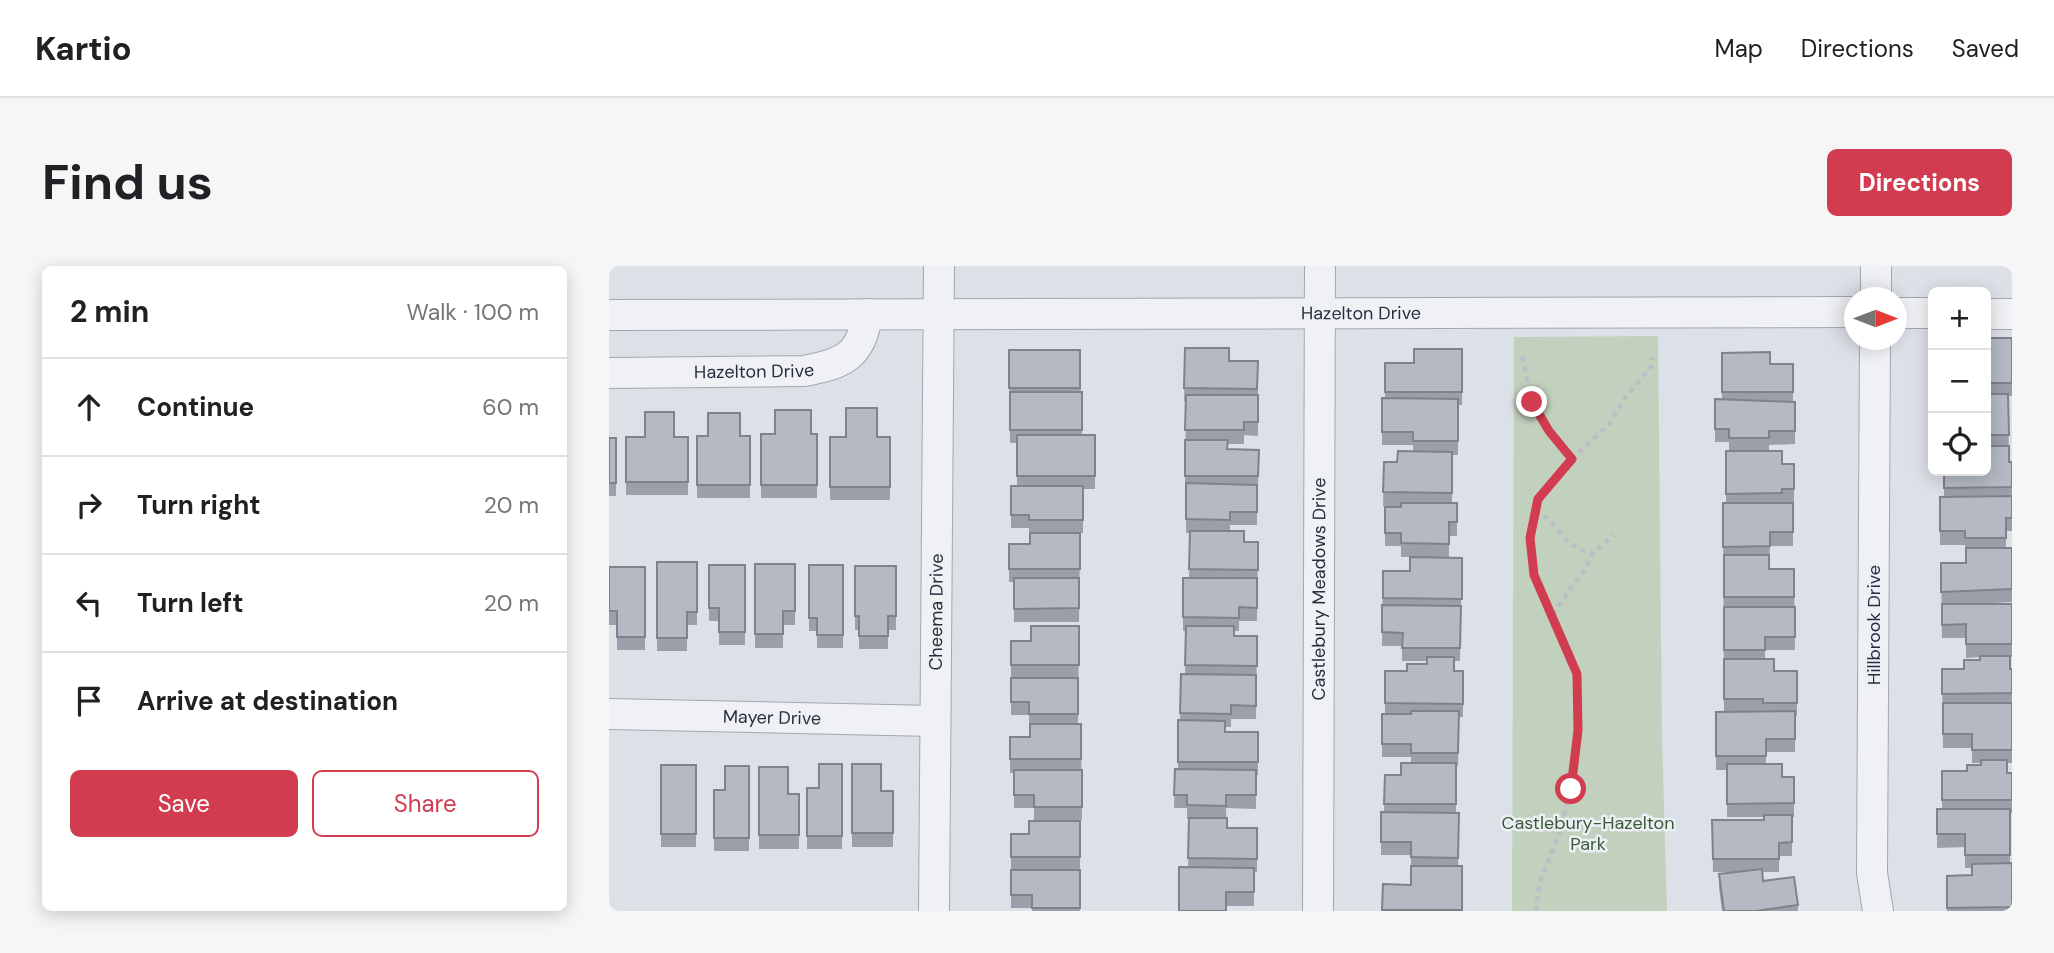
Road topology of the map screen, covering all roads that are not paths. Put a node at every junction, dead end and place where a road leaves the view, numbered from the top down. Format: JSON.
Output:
{"nodes":[{"id":1,"x":939,"y":266,"type":"edge"},
{"id":2,"x":1320,"y":266,"type":"edge"},
{"id":3,"x":1876,"y":266,"type":"edge"},
{"id":4,"x":1876,"y":287,"type":"edge"},
{"id":5,"x":1844,"y":312,"type":"edge"},
{"id":6,"x":1907,"y":313,"type":"edge"},
{"id":7,"x":1928,"y":313,"type":"edge"},
{"id":8,"x":867,"y":314,"type":"junction"},
{"id":9,"x":939,"y":314,"type":"junction"},
{"id":10,"x":1319,"y":314,"type":"junction"},
{"id":11,"x":1991,"y":314,"type":"edge"},
{"id":12,"x":2012,"y":314,"type":"edge"},
{"id":13,"x":609,"y":315,"type":"edge"},
{"id":14,"x":1875,"y":350,"type":"edge"},
{"id":15,"x":609,"y":373,"type":"edge"},
{"id":16,"x":609,"y":714,"type":"edge"},
{"id":17,"x":934,"y":721,"type":"junction"},
{"id":18,"x":933,"y":911,"type":"edge"},
{"id":19,"x":1318,"y":911,"type":"edge"},
{"id":20,"x":1878,"y":911,"type":"edge"}],
"edges":[{"from":1,"to":9,"type":"street","name":"Cheema Drive"},
{"from":2,"to":10,"type":"street","name":"Castlebury Meadows Drive"},
{"from":3,"to":4,"type":"street"},
{"from":5,"to":10,"type":"street","name":"Hazelton Drive"},
{"from":6,"to":7,"type":"street"},
{"from":8,"to":9,"type":"street","name":"Hazelton Drive"},
{"from":8,"to":13,"type":"street","name":"Hazelton Drive"},
{"from":8,"to":15,"type":"street","name":"Hazelton Drive"},
{"from":9,"to":10,"type":"street","name":"Hazelton Drive"},
{"from":9,"to":17,"type":"street","name":"Cheema Drive"},
{"from":10,"to":19,"type":"street","name":"Castlebury Meadows Drive"},
{"from":11,"to":12,"type":"street"},
{"from":14,"to":20,"type":"street","name":"Hillbrook Drive"},
{"from":16,"to":17,"type":"street","name":"Mayer Drive"},
{"from":17,"to":18,"type":"street","name":"Cheema Drive"}]}
